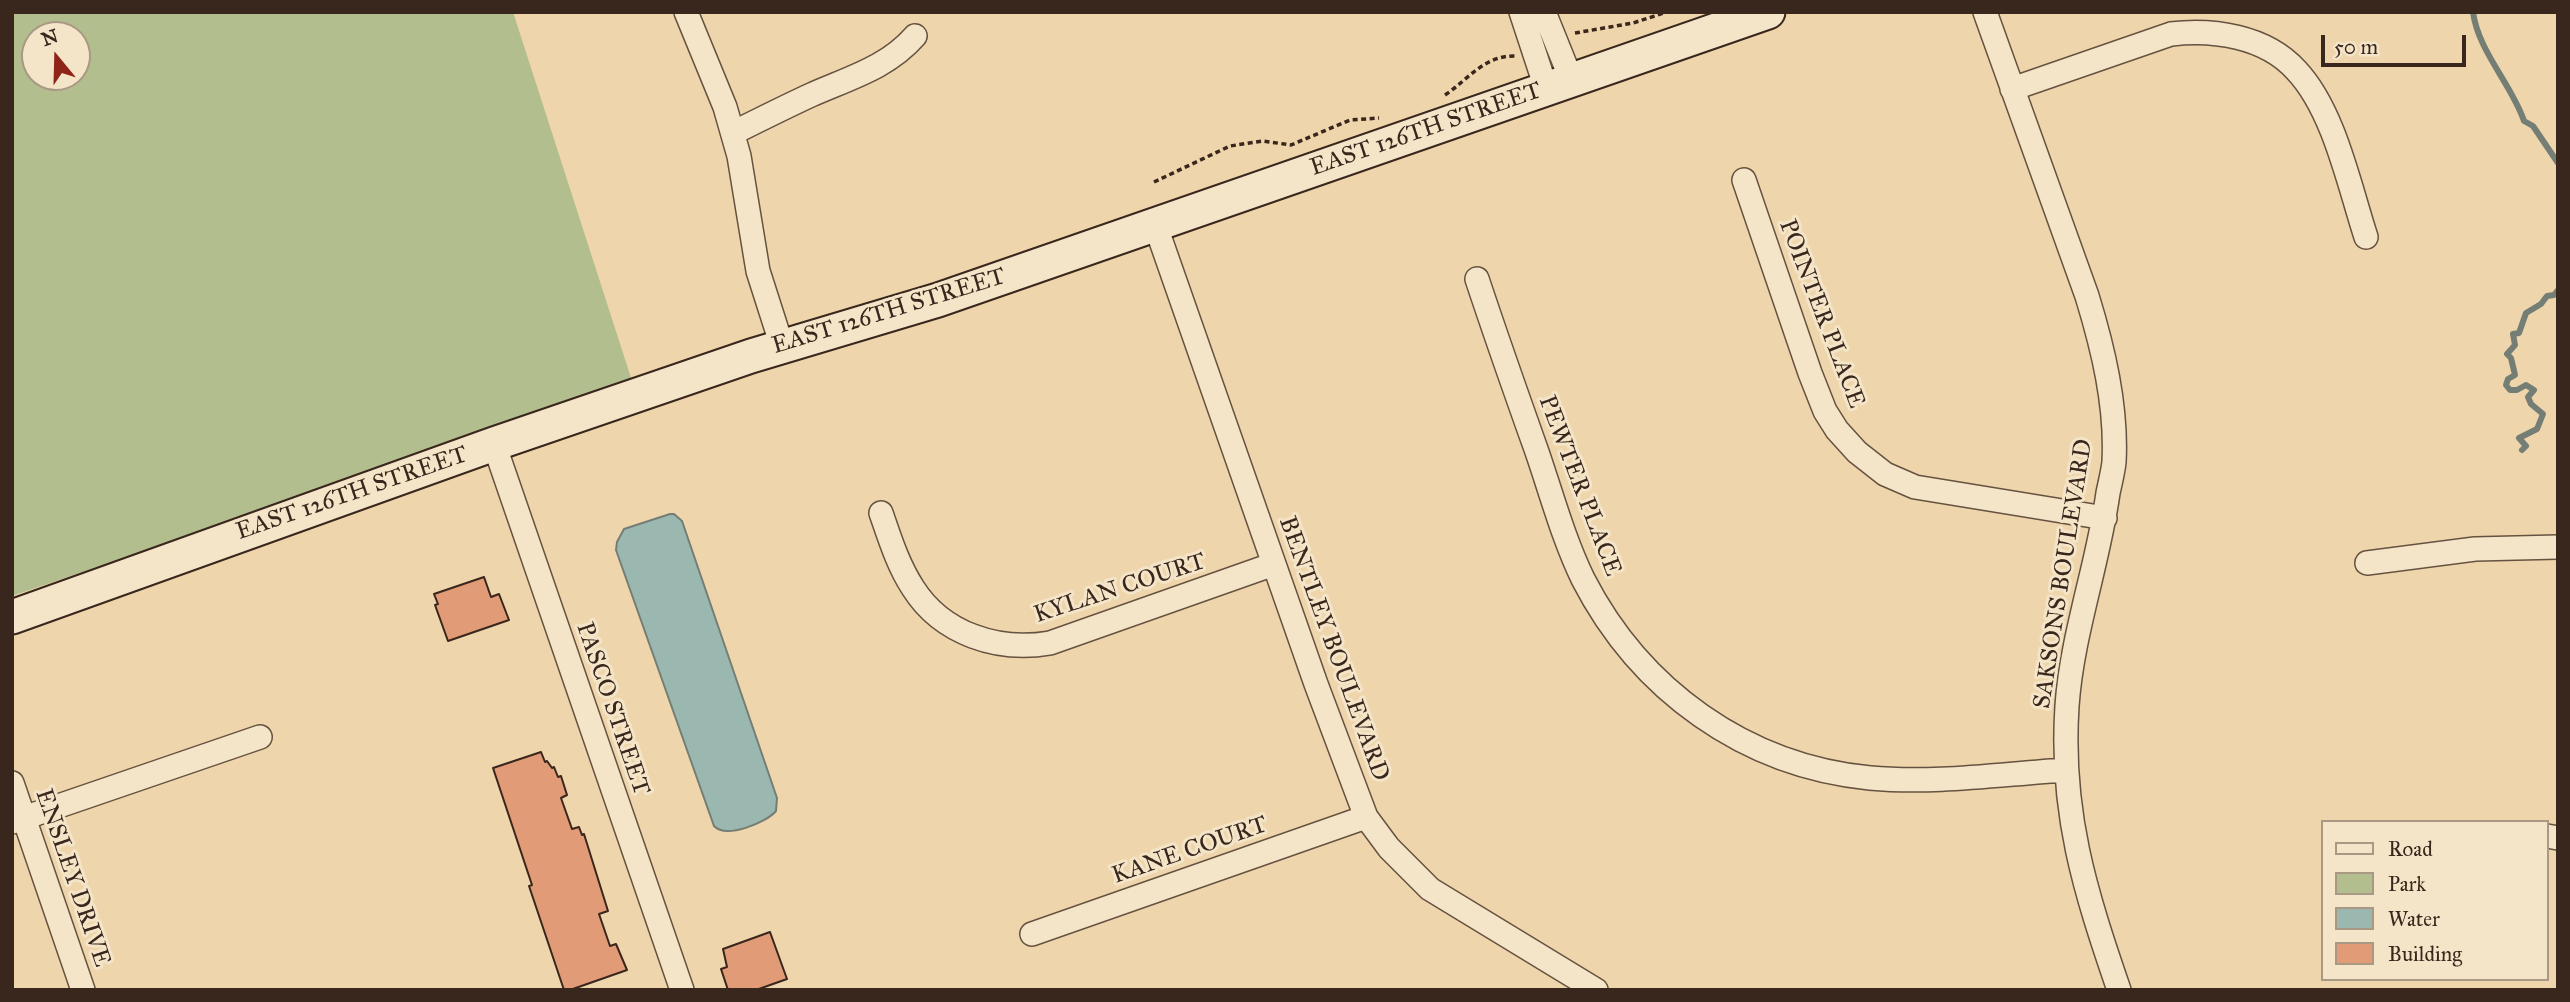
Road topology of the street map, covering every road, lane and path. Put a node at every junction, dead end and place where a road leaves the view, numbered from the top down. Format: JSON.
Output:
{"nodes":[{"id":1,"x":686,"y":12,"type":"edge"},
{"id":2,"x":1521,"y":12,"type":"edge"},
{"id":3,"x":1544,"y":12,"type":"edge"},
{"id":4,"x":1667,"y":12,"type":"edge"},
{"id":5,"x":1768,"y":12,"type":"edge"},
{"id":6,"x":1985,"y":12,"type":"edge"},
{"id":7,"x":1570,"y":35,"type":"dead end"},
{"id":8,"x":915,"y":36,"type":"dead end"},
{"id":9,"x":1518,"y":56,"type":"dead end"},
{"id":10,"x":1558,"y":84,"type":"junction"},
{"id":11,"x":2012,"y":89,"type":"junction"},
{"id":12,"x":1438,"y":100,"type":"dead end"},
{"id":13,"x":1391,"y":115,"type":"dead end"},
{"id":14,"x":733,"y":133,"type":"junction"},
{"id":15,"x":1744,"y":180,"type":"dead end"},
{"id":16,"x":1154,"y":182,"type":"dead end"},
{"id":17,"x":1155,"y":224,"type":"junction"},
{"id":18,"x":2366,"y":237,"type":"dead end"},
{"id":19,"x":1476,"y":279,"type":"dead end"},
{"id":20,"x":782,"y":346,"type":"junction"},
{"id":21,"x":494,"y":444,"type":"junction"},
{"id":22,"x":881,"y":513,"type":"dead end"},
{"id":23,"x":2105,"y":518,"type":"junction"},
{"id":24,"x":2558,"y":547,"type":"edge"},
{"id":25,"x":2367,"y":563,"type":"dead end"},
{"id":26,"x":1274,"y":564,"type":"junction"},
{"id":27,"x":12,"y":617,"type":"edge"},
{"id":28,"x":260,"y":737,"type":"dead end"},
{"id":29,"x":2066,"y":770,"type":"junction"},
{"id":30,"x":12,"y":783,"type":"edge"},
{"id":31,"x":1366,"y":817,"type":"junction"},
{"id":32,"x":18,"y":820,"type":"edge"},
{"id":33,"x":1032,"y":934,"type":"dead end"},
{"id":34,"x":83,"y":990,"type":"edge"},
{"id":35,"x":682,"y":990,"type":"edge"},
{"id":36,"x":1596,"y":990,"type":"edge"},
{"id":37,"x":2119,"y":990,"type":"edge"}],
"edges":[{"from":1,"to":14,"type":"street"},
{"from":2,"to":10,"type":"street"},
{"from":3,"to":10,"type":"street"},
{"from":4,"to":7,"type":"path"},
{"from":5,"to":10,"type":"main road","name":"EAST 126TH STREET"},
{"from":6,"to":11,"type":"street","name":"SAKSONS BOULEVARD"},
{"from":8,"to":14,"type":"street"},
{"from":9,"to":12,"type":"path"},
{"from":10,"to":17,"type":"main road","name":"EAST 126TH STREET"},
{"from":11,"to":18,"type":"street"},
{"from":11,"to":23,"type":"street","name":"SAKSONS BOULEVARD"},
{"from":13,"to":16,"type":"path"},
{"from":14,"to":20,"type":"street"},
{"from":15,"to":23,"type":"street","name":"POINTER PLACE"},
{"from":17,"to":20,"type":"main road","name":"EAST 126TH STREET"},
{"from":17,"to":26,"type":"street","name":"BENTLEY BOULEVARD"},
{"from":19,"to":29,"type":"street","name":"PEWTER PLACE"},
{"from":20,"to":21,"type":"main road","name":"EAST 126TH STREET"},
{"from":21,"to":27,"type":"main road","name":"EAST 126TH STREET"},
{"from":21,"to":35,"type":"street","name":"PASCO STREET"},
{"from":22,"to":26,"type":"street","name":"KYLAN COURT"},
{"from":23,"to":29,"type":"street","name":"SAKSONS BOULEVARD"},
{"from":24,"to":25,"type":"street"},
{"from":26,"to":31,"type":"street","name":"BENTLEY BOULEVARD"},
{"from":28,"to":32,"type":"street"},
{"from":29,"to":37,"type":"street","name":"SAKSONS BOULEVARD"},
{"from":30,"to":32,"type":"street","name":"ENSLEY DRIVE"},
{"from":31,"to":33,"type":"street","name":"KANE COURT"},
{"from":31,"to":36,"type":"street","name":"BENTLEY BOULEVARD"},
{"from":32,"to":34,"type":"street","name":"ENSLEY DRIVE"}]}
